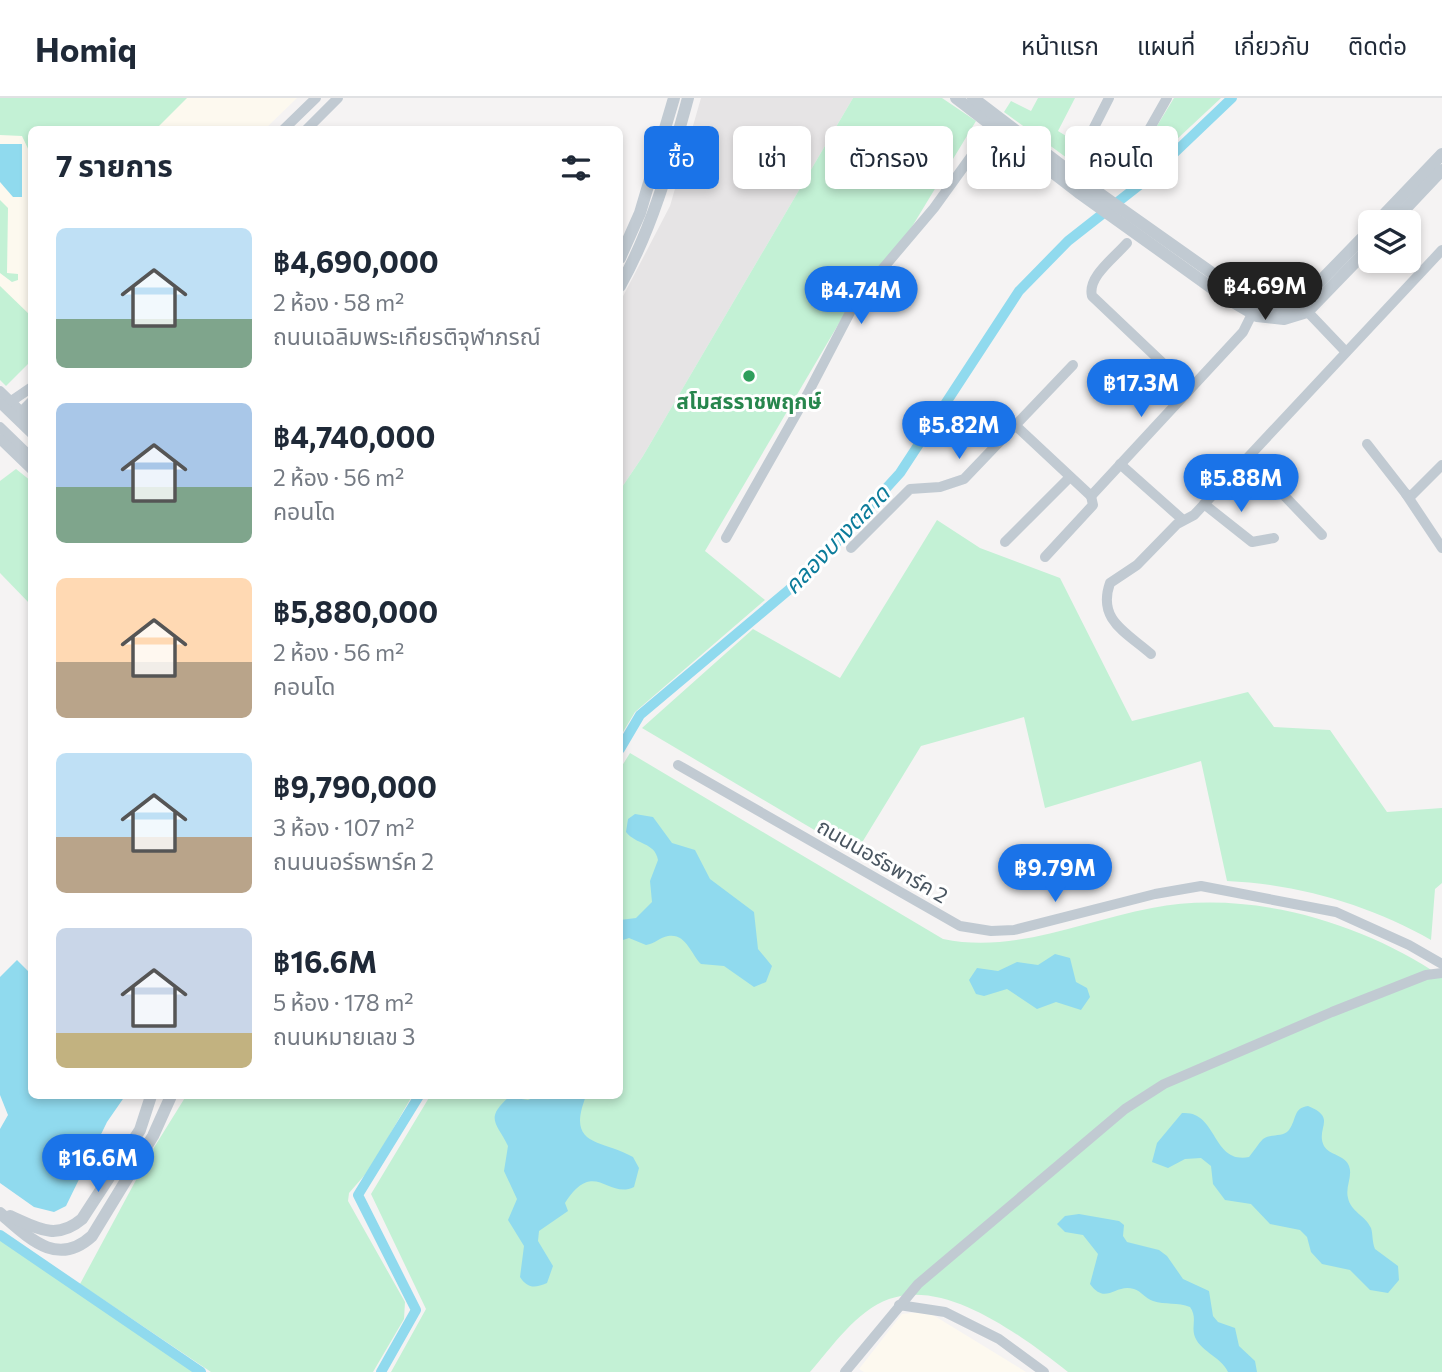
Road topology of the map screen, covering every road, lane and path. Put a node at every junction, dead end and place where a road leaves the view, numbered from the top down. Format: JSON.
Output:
{"nodes":[{"id":1,"x":316,"y":98,"type":"edge"},
{"id":2,"x":338,"y":98,"type":"edge"},
{"id":3,"x":674,"y":98,"type":"edge"},
{"id":4,"x":688,"y":98,"type":"edge"},
{"id":5,"x":956,"y":98,"type":"edge"},
{"id":6,"x":972,"y":98,"type":"edge"},
{"id":7,"x":1109,"y":98,"type":"edge"},
{"id":8,"x":1167,"y":98,"type":"edge"},
{"id":9,"x":997,"y":122,"type":"junction"},
{"id":10,"x":288,"y":126,"type":"edge"},
{"id":11,"x":310,"y":126,"type":"edge"},
{"id":12,"x":1442,"y":154,"type":"edge"},
{"id":13,"x":1442,"y":170,"type":"edge"},
{"id":14,"x":1388,"y":210,"type":"edge"},
{"id":15,"x":1404,"y":210,"type":"edge"},
{"id":16,"x":1127,"y":243,"type":"dead end"},
{"id":17,"x":1358,"y":244,"type":"edge"},
{"id":18,"x":1442,"y":250,"type":"edge"},
{"id":19,"x":623,"y":251,"type":"edge"},
{"id":20,"x":1358,"y":258,"type":"edge"},
{"id":21,"x":623,"y":280,"type":"edge"},
{"id":22,"x":1303,"y":307,"type":"junction"},
{"id":23,"x":1255,"y":308,"type":"junction"},
{"id":24,"x":1345,"y":351,"type":"junction"},
{"id":25,"x":1073,"y":365,"type":"dead end"},
{"id":26,"x":28,"y":389,"type":"edge"},
{"id":27,"x":1190,"y":389,"type":"junction"},
{"id":28,"x":0,"y":391,"type":"edge"},
{"id":29,"x":5,"y":402,"type":"edge"},
{"id":30,"x":28,"y":405,"type":"edge"},
{"id":31,"x":21,"y":412,"type":"junction"},
{"id":32,"x":28,"y":418,"type":"edge"},
{"id":33,"x":1016,"y":426,"type":"junction"},
{"id":34,"x":0,"y":427,"type":"edge"},
{"id":35,"x":28,"y":429,"type":"edge"},
{"id":36,"x":0,"y":439,"type":"edge"},
{"id":37,"x":1367,"y":444,"type":"dead end"},
{"id":38,"x":28,"y":454,"type":"edge"},
{"id":39,"x":1248,"y":458,"type":"junction"},
{"id":40,"x":1120,"y":464,"type":"junction"},
{"id":41,"x":28,"y":466,"type":"edge"},
{"id":42,"x":1440,"y":472,"type":"edge"},
{"id":43,"x":1070,"y":477,"type":"junction"},
{"id":44,"x":1406,"y":494,"type":"junction"},
{"id":45,"x":1090,"y":496,"type":"junction"},
{"id":46,"x":1204,"y":504,"type":"junction"},
{"id":47,"x":1183,"y":520,"type":"junction"},
{"id":48,"x":1322,"y":535,"type":"dead end"},
{"id":49,"x":726,"y":538,"type":"dead end"},
{"id":50,"x":1274,"y":538,"type":"dead end"},
{"id":51,"x":1005,"y":542,"type":"dead end"},
{"id":52,"x":852,"y":548,"type":"dead end"},
{"id":53,"x":1442,"y":548,"type":"edge"},
{"id":54,"x":1045,"y":557,"type":"dead end"},
{"id":55,"x":1151,"y":654,"type":"dead end"},
{"id":56,"x":678,"y":765,"type":"dead end"},
{"id":57,"x":1442,"y":964,"type":"edge"},
{"id":58,"x":1442,"y":973,"type":"edge"},
{"id":59,"x":150,"y":1099,"type":"edge"},
{"id":60,"x":170,"y":1099,"type":"edge"},
{"id":61,"x":0,"y":1213,"type":"edge"},
{"id":62,"x":899,"y":1305,"type":"junction"},
{"id":63,"x":845,"y":1372,"type":"edge"},
{"id":64,"x":1044,"y":1372,"type":"edge"}],
"edges":[{"from":1,"to":10,"type":"street"},
{"from":2,"to":11,"type":"street"},
{"from":3,"to":19,"type":"street"},
{"from":4,"to":21,"type":"street"},
{"from":5,"to":9,"type":"street"},
{"from":6,"to":9,"type":"street"},
{"from":7,"to":8,"type":"street"},
{"from":9,"to":23,"type":"street"},
{"from":9,"to":49,"type":"street"},
{"from":12,"to":14,"type":"street"},
{"from":13,"to":15,"type":"street"},
{"from":16,"to":27,"type":"street"},
{"from":17,"to":22,"type":"street"},
{"from":18,"to":24,"type":"street"},
{"from":20,"to":22,"type":"street"},
{"from":22,"to":23,"type":"street"},
{"from":22,"to":24,"type":"street"},
{"from":23,"to":27,"type":"street"},
{"from":24,"to":39,"type":"street"},
{"from":25,"to":33,"type":"street"},
{"from":26,"to":29,"type":"street"},
{"from":27,"to":40,"type":"street"},
{"from":28,"to":29,"type":"street"},
{"from":29,"to":31,"type":"street"},
{"from":29,"to":35,"type":"street"},
{"from":30,"to":31,"type":"street"},
{"from":31,"to":32,"type":"street"},
{"from":33,"to":43,"type":"street"},
{"from":33,"to":52,"type":"street"},
{"from":34,"to":38,"type":"street"},
{"from":36,"to":41,"type":"street"},
{"from":37,"to":44,"type":"street"},
{"from":39,"to":46,"type":"street"},
{"from":39,"to":48,"type":"street"},
{"from":40,"to":45,"type":"street"},
{"from":40,"to":47,"type":"street"},
{"from":42,"to":44,"type":"street"},
{"from":43,"to":45,"type":"street"},
{"from":43,"to":51,"type":"street"},
{"from":44,"to":53,"type":"street"},
{"from":45,"to":54,"type":"street"},
{"from":46,"to":47,"type":"street"},
{"from":46,"to":50,"type":"street"},
{"from":47,"to":55,"type":"street"},
{"from":56,"to":57,"type":"street","name":"ถนนนอร์ธพาร์ค 2"},
{"from":58,"to":62,"type":"street"},
{"from":59,"to":61,"type":"street"},
{"from":60,"to":61,"type":"street"},
{"from":62,"to":63,"type":"street"},
{"from":62,"to":64,"type":"street"}]}
